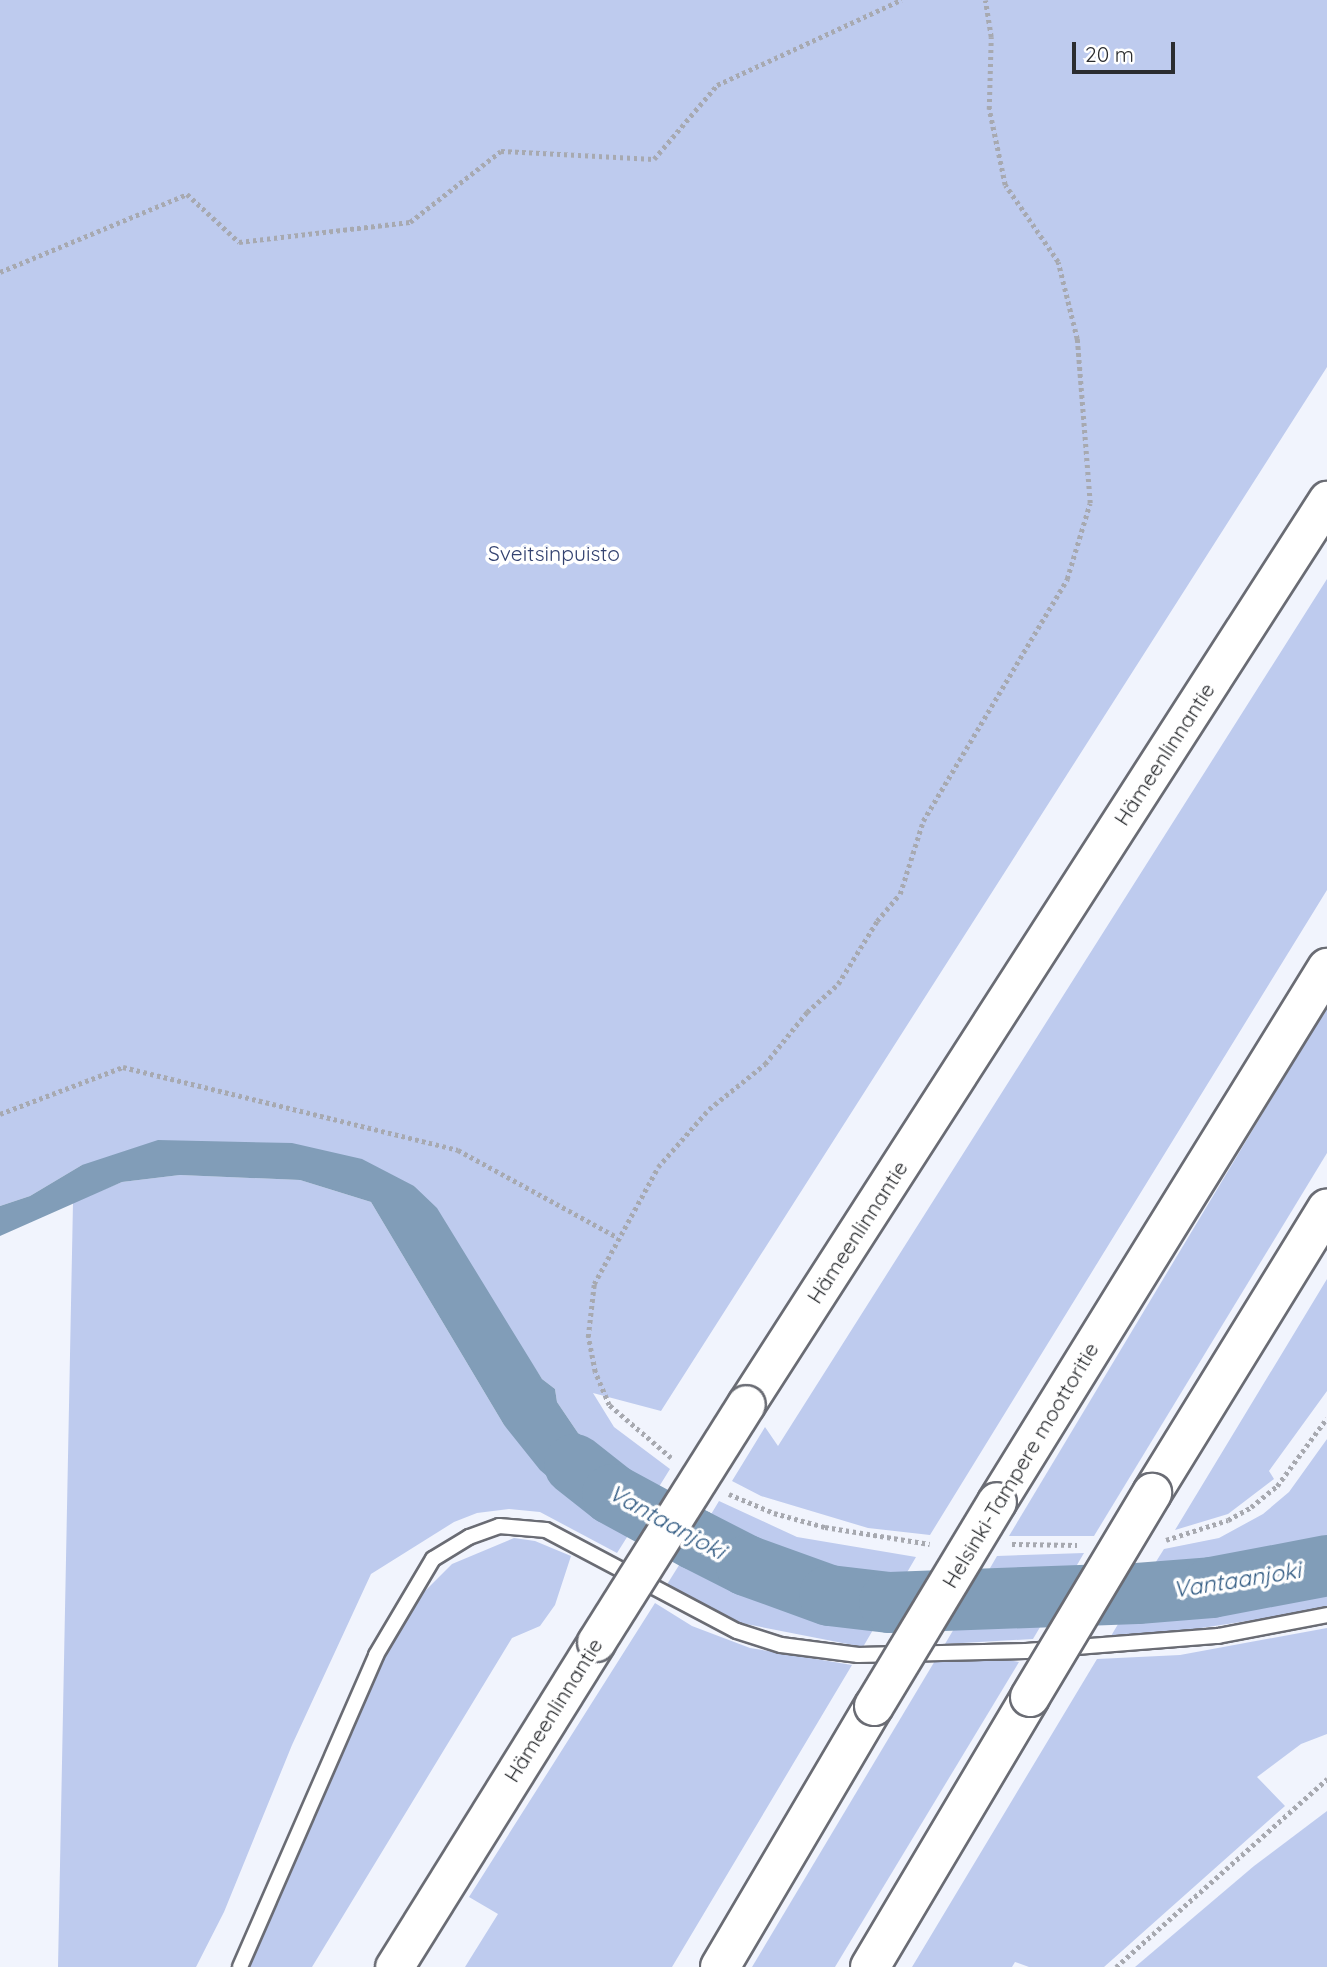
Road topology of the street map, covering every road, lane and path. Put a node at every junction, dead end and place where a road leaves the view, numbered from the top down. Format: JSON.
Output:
{"nodes":[{"id":1,"x":901,"y":0,"type":"edge"},
{"id":2,"x":985,"y":0,"type":"edge"},
{"id":3,"x":0,"y":272,"type":"edge"},
{"id":4,"x":1327,"y":500,"type":"edge"},
{"id":5,"x":1327,"y":968,"type":"edge"},
{"id":6,"x":0,"y":1114,"type":"edge"},
{"id":7,"x":1327,"y":1209,"type":"edge"},
{"id":8,"x":617,"y":1237,"type":"junction"},
{"id":9,"x":1327,"y":1418,"type":"edge"},
{"id":10,"x":675,"y":1461,"type":"dead end"},
{"id":11,"x":725,"y":1492,"type":"dead end"},
{"id":12,"x":1157,"y":1541,"type":"dead end"},
{"id":13,"x":937,"y":1544,"type":"dead end"},
{"id":14,"x":1001,"y":1544,"type":"dead end"},
{"id":15,"x":1089,"y":1545,"type":"dead end"},
{"id":16,"x":1327,"y":1615,"type":"edge"},
{"id":17,"x":1327,"y":1779,"type":"edge"},
{"id":18,"x":240,"y":1967,"type":"edge"},
{"id":19,"x":394,"y":1967,"type":"edge"},
{"id":20,"x":720,"y":1967,"type":"edge"},
{"id":21,"x":870,"y":1967,"type":"edge"},
{"id":22,"x":1116,"y":1967,"type":"edge"}],
"edges":[{"from":1,"to":3,"type":"path"},
{"from":2,"to":8,"type":"path"},
{"from":4,"to":19,"type":"main road","name":"Hämeenlinnantie","bridge":true},
{"from":5,"to":20,"type":"highway","name":"Helsinki-Tampere moottoritie","bridge":true},
{"from":6,"to":8,"type":"path"},
{"from":7,"to":21,"type":"highway","bridge":true},
{"from":8,"to":10,"type":"path"},
{"from":9,"to":12,"type":"path"},
{"from":11,"to":13,"type":"path"},
{"from":14,"to":15,"type":"path"},
{"from":16,"to":18,"type":"lane"},
{"from":17,"to":22,"type":"path"}]}
